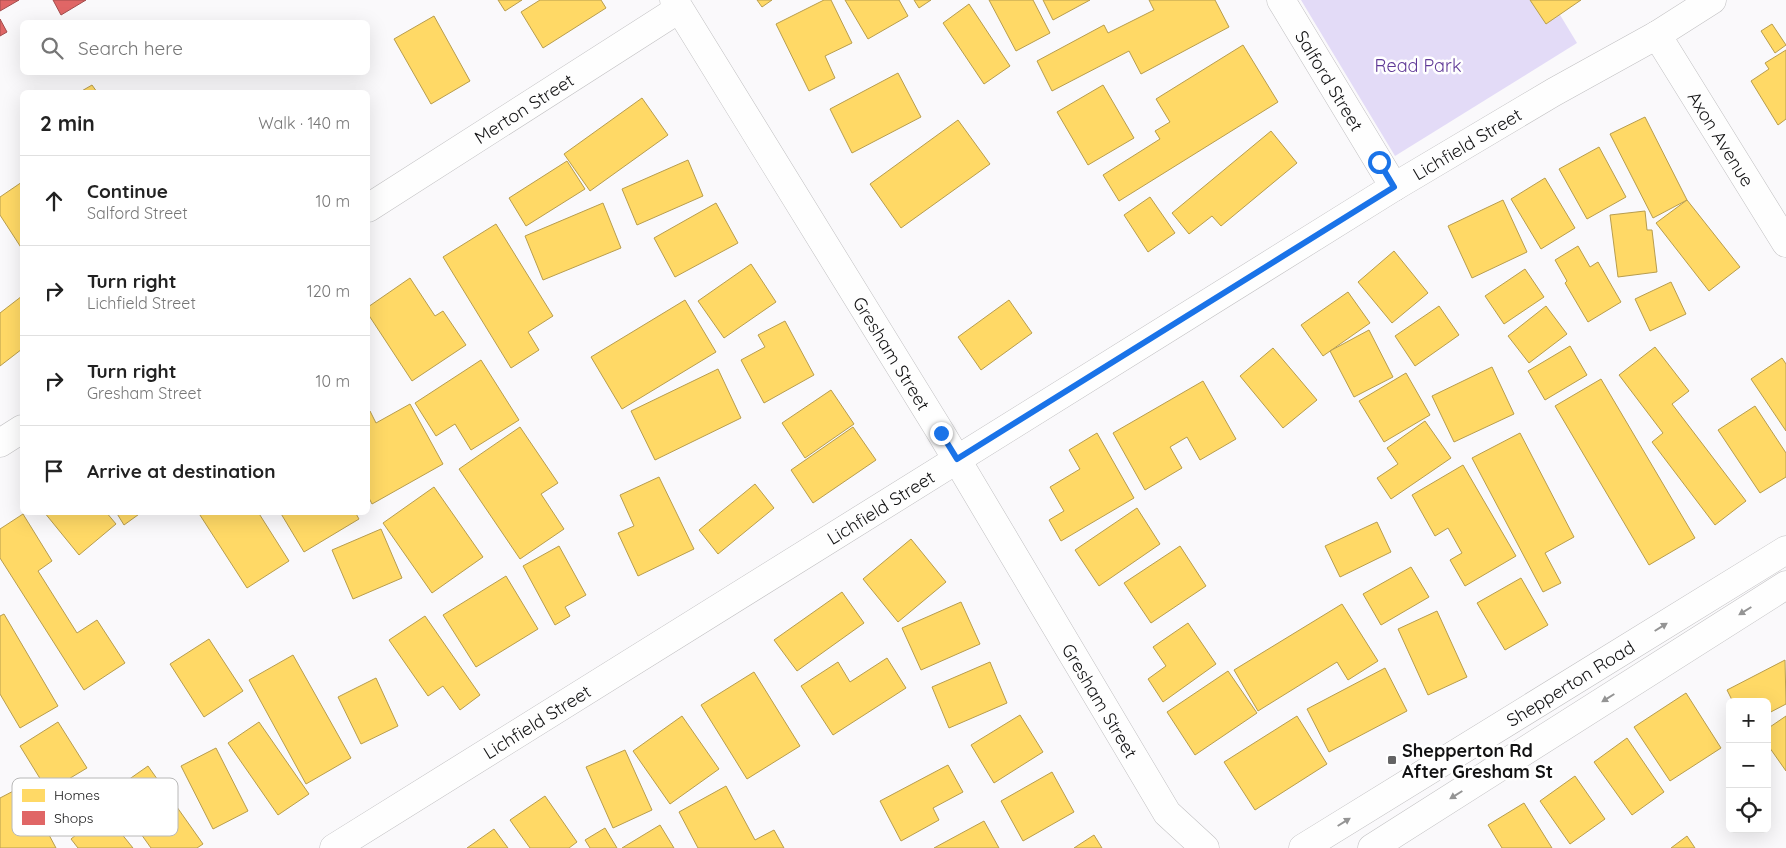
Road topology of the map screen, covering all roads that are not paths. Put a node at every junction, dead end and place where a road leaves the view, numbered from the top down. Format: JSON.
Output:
{"nodes":[{"id":1,"x":1281,"y":0,"type":"edge"},
{"id":2,"x":1712,"y":0,"type":"edge"},
{"id":3,"x":677,"y":4,"type":"edge"},
{"id":4,"x":1656,"y":35,"type":"junction"},
{"id":5,"x":1394,"y":187,"type":"junction"},
{"id":6,"x":370,"y":207,"type":"edge"},
{"id":7,"x":1786,"y":243,"type":"edge"},
{"id":8,"x":20,"y":430,"type":"edge"},
{"id":9,"x":0,"y":443,"type":"edge"},
{"id":10,"x":957,"y":459,"type":"junction"},
{"id":11,"x":1786,"y":550,"type":"edge"},
{"id":12,"x":1786,"y":585,"type":"edge"},
{"id":13,"x":1167,"y":813,"type":"junction"},
{"id":14,"x":334,"y":848,"type":"edge"},
{"id":15,"x":1176,"y":848,"type":"edge"},
{"id":16,"x":1205,"y":848,"type":"edge"},
{"id":17,"x":1303,"y":848,"type":"edge"},
{"id":18,"x":1372,"y":848,"type":"edge"}],
"edges":[{"from":1,"to":5,"type":"main road","name":"Salford Street"},
{"from":2,"to":4,"type":"main road","name":"Lichfield Street"},
{"from":3,"to":6,"type":"main road","name":"Merton Street"},
{"from":3,"to":10,"type":"main road","name":"Gresham Street"},
{"from":4,"to":5,"type":"main road","name":"Lichfield Street"},
{"from":4,"to":7,"type":"main road","name":"Axon Avenue"},
{"from":5,"to":10,"type":"main road","name":"Lichfield Street"},
{"from":8,"to":9,"type":"main road"},
{"from":10,"to":13,"type":"main road","name":"Gresham Street"},
{"from":10,"to":14,"type":"main road","name":"Lichfield Street"},
{"from":17,"to":11,"type":"main road","name":"Shepperton Road","one_way":true},
{"from":12,"to":18,"type":"main road","name":"Shepperton Road","one_way":true},
{"from":13,"to":15,"type":"main road","name":"Gresham Street"},
{"from":13,"to":16,"type":"main road","name":"Gresham Street"}]}
